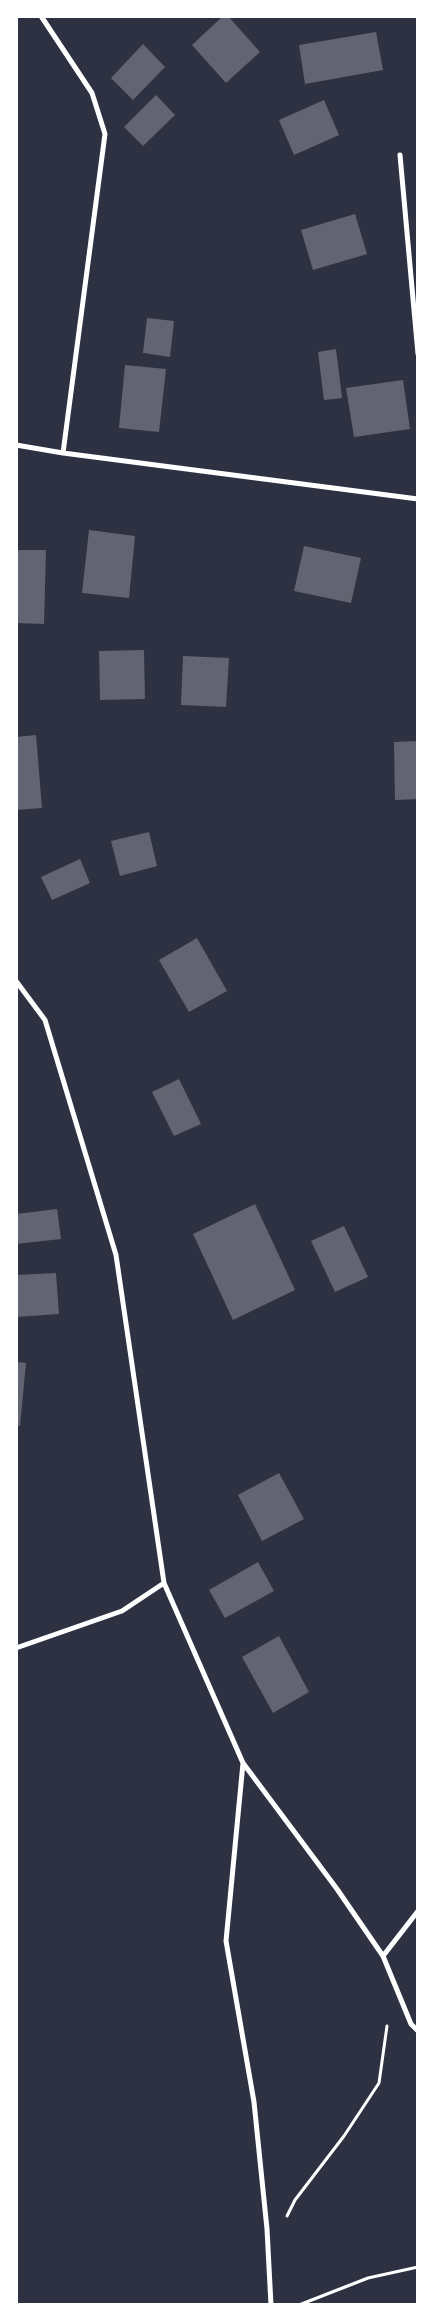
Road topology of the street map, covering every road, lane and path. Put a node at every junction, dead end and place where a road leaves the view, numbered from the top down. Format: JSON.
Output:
{"nodes":[{"id":1,"x":41,"y":16,"type":"edge"},
{"id":2,"x":400,"y":155,"type":"dead end"},
{"id":3,"x":418,"y":354,"type":"edge"},
{"id":4,"x":16,"y":444,"type":"edge"},
{"id":5,"x":63,"y":453,"type":"junction"},
{"id":6,"x":418,"y":499,"type":"edge"},
{"id":7,"x":16,"y":981,"type":"edge"},
{"id":8,"x":164,"y":1582,"type":"junction"},
{"id":9,"x":16,"y":1648,"type":"edge"},
{"id":10,"x":243,"y":1763,"type":"junction"},
{"id":11,"x":418,"y":1911,"type":"edge"},
{"id":12,"x":382,"y":1956,"type":"junction"},
{"id":13,"x":389,"y":2017,"type":"dead end"},
{"id":14,"x":418,"y":2031,"type":"edge"},
{"id":15,"x":268,"y":2254,"type":"junction"},
{"id":16,"x":418,"y":2267,"type":"edge"},
{"id":17,"x":271,"y":2305,"type":"edge"},
{"id":18,"x":299,"y":2305,"type":"edge"}],
"edges":[{"from":1,"to":5,"type":"street"},
{"from":2,"to":3,"type":"street"},
{"from":4,"to":5,"type":"street"},
{"from":5,"to":6,"type":"street"},
{"from":7,"to":8,"type":"street"},
{"from":8,"to":9,"type":"street"},
{"from":8,"to":10,"type":"street"},
{"from":10,"to":12,"type":"street"},
{"from":10,"to":15,"type":"street"},
{"from":11,"to":12,"type":"street"},
{"from":12,"to":14,"type":"street"},
{"from":13,"to":15,"type":"path"},
{"from":15,"to":17,"type":"street"},
{"from":16,"to":18,"type":"path"}]}
